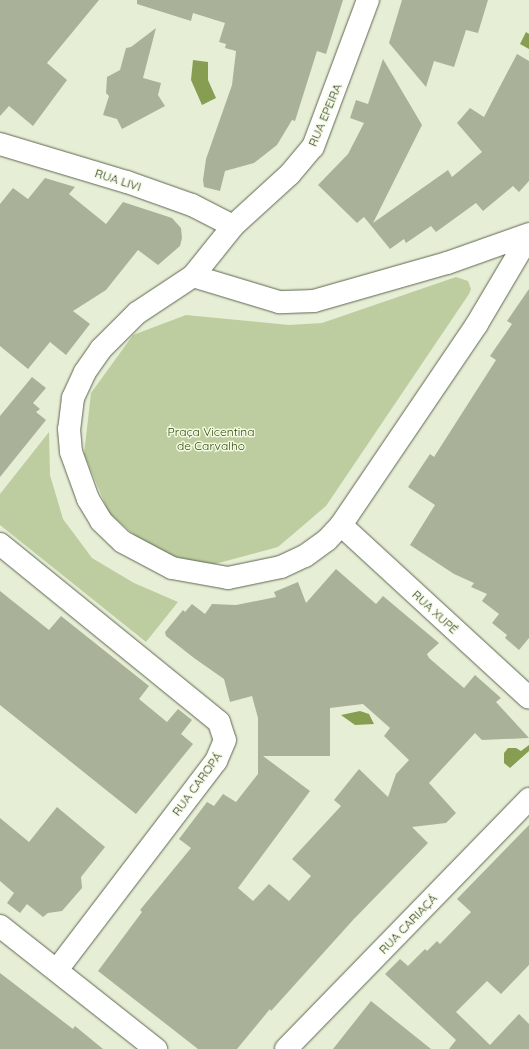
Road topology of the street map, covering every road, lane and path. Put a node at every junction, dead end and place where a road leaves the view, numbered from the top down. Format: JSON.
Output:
{"nodes":[{"id":1,"x":368,"y":0,"type":"edge"},
{"id":2,"x":0,"y":144,"type":"edge"},
{"id":3,"x":233,"y":226,"type":"junction"},
{"id":4,"x":529,"y":235,"type":"edge"},
{"id":5,"x":193,"y":276,"type":"junction"},
{"id":6,"x":341,"y":525,"type":"junction"},
{"id":7,"x":0,"y":544,"type":"edge"},
{"id":8,"x":529,"y":698,"type":"edge"},
{"id":9,"x":529,"y":799,"type":"edge"},
{"id":10,"x":0,"y":926,"type":"edge"},
{"id":11,"x":57,"y":970,"type":"junction"},
{"id":12,"x":156,"y":1049,"type":"edge"},
{"id":13,"x":286,"y":1049,"type":"edge"}],
"edges":[{"from":1,"to":3,"type":"street","name":"RUA EPEIRA"},
{"from":2,"to":3,"type":"street","name":"RUA LIVI"},
{"from":3,"to":5,"type":"street","name":"RUA EPEIRA"},
{"from":4,"to":5,"type":"street"},
{"from":4,"to":6,"type":"street"},
{"from":5,"to":6,"type":"street"},
{"from":6,"to":8,"type":"street","name":"RUA XUPÉ"},
{"from":7,"to":11,"type":"street","name":"RUA CAROPÁ"},
{"from":9,"to":13,"type":"street","name":"RUA CARIAÇÁ"},
{"from":10,"to":11,"type":"street"},
{"from":11,"to":12,"type":"street"}]}
